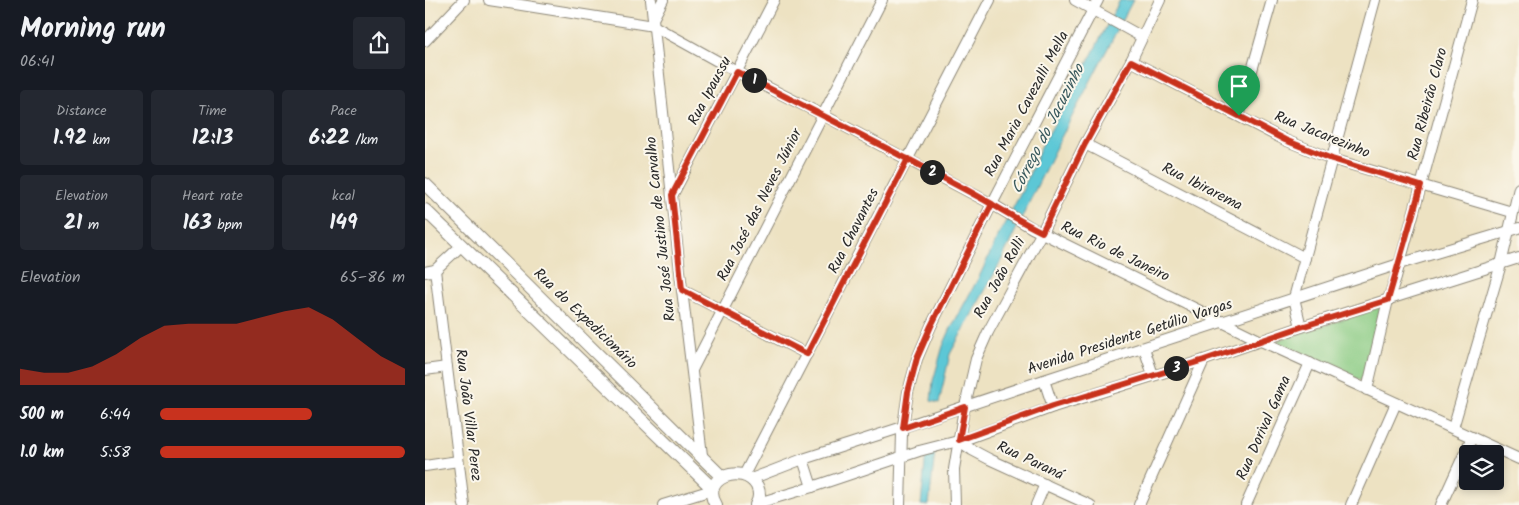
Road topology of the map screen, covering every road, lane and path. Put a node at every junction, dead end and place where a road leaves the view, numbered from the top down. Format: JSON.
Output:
{"nodes":[{"id":1,"x":464,"y":0,"type":"edge"},
{"id":2,"x":489,"y":0,"type":"edge"},
{"id":3,"x":651,"y":0,"type":"edge"},
{"id":4,"x":663,"y":0,"type":"edge"},
{"id":5,"x":773,"y":0,"type":"edge"},
{"id":6,"x":882,"y":0,"type":"edge"},
{"id":7,"x":990,"y":0,"type":"edge"},
{"id":8,"x":1075,"y":0,"type":"edge"},
{"id":9,"x":1160,"y":0,"type":"edge"},
{"id":10,"x":1272,"y":0,"type":"edge"},
{"id":11,"x":1375,"y":0,"type":"edge"},
{"id":12,"x":1472,"y":0,"type":"edge"},
{"id":13,"x":1096,"y":5,"type":"edge"},
{"id":14,"x":654,"y":21,"type":"junction"},
{"id":15,"x":1142,"y":37,"type":"junction"},
{"id":16,"x":425,"y":41,"type":"edge"},
{"id":17,"x":1131,"y":61,"type":"junction"},
{"id":18,"x":737,"y":72,"type":"junction"},
{"id":19,"x":823,"y":115,"type":"junction"},
{"id":20,"x":1239,"y":116,"type":"junction"},
{"id":21,"x":1085,"y":144,"type":"junction"},
{"id":22,"x":908,"y":159,"type":"junction"},
{"id":23,"x":1332,"y":159,"type":"junction"},
{"id":24,"x":425,"y":184,"type":"edge"},
{"id":25,"x":1421,"y":186,"type":"junction"},
{"id":26,"x":1519,"y":188,"type":"edge"},
{"id":27,"x":672,"y":195,"type":"junction"},
{"id":28,"x":992,"y":204,"type":"junction"},
{"id":29,"x":447,"y":206,"type":"junction"},
{"id":30,"x":1512,"y":212,"type":"junction"},
{"id":31,"x":430,"y":214,"type":"edge"},
{"id":32,"x":1519,"y":228,"type":"edge"},
{"id":33,"x":1037,"y":230,"type":"junction"},
{"id":34,"x":1508,"y":231,"type":"junction"},
{"id":35,"x":461,"y":246,"type":"junction"},
{"id":36,"x":1305,"y":258,"type":"junction"},
{"id":37,"x":1519,"y":258,"type":"edge"},
{"id":38,"x":1399,"y":264,"type":"junction"},
{"id":39,"x":1501,"y":264,"type":"junction"},
{"id":40,"x":430,"y":271,"type":"edge"},
{"id":41,"x":682,"y":290,"type":"junction"},
{"id":42,"x":1294,"y":298,"type":"junction"},
{"id":43,"x":1388,"y":300,"type":"junction"},
{"id":44,"x":722,"y":311,"type":"junction"},
{"id":45,"x":1223,"y":322,"type":"junction"},
{"id":46,"x":569,"y":326,"type":"junction"},
{"id":47,"x":1301,"y":327,"type":"junction"},
{"id":48,"x":557,"y":338,"type":"junction"},
{"id":49,"x":1261,"y":341,"type":"junction"},
{"id":50,"x":1144,"y":348,"type":"junction"},
{"id":51,"x":807,"y":354,"type":"junction"},
{"id":52,"x":1204,"y":360,"type":"junction"},
{"id":53,"x":1310,"y":363,"type":"junction"},
{"id":54,"x":447,"y":367,"type":"junction"},
{"id":55,"x":425,"y":370,"type":"edge"},
{"id":56,"x":692,"y":370,"type":"junction"},
{"id":57,"x":1153,"y":375,"type":"junction"},
{"id":58,"x":1044,"y":380,"type":"junction"},
{"id":59,"x":1367,"y":390,"type":"junction"},
{"id":60,"x":1396,"y":403,"type":"junction"},
{"id":61,"x":1053,"y":406,"type":"junction"},
{"id":62,"x":965,"y":407,"type":"junction"},
{"id":63,"x":903,"y":428,"type":"junction"},
{"id":64,"x":1453,"y":428,"type":"junction"},
{"id":65,"x":1472,"y":437,"type":"junction"},
{"id":66,"x":959,"y":440,"type":"junction"},
{"id":67,"x":702,"y":456,"type":"junction"},
{"id":68,"x":901,"y":457,"type":"junction"},
{"id":69,"x":803,"y":459,"type":"junction"},
{"id":70,"x":1519,"y":459,"type":"edge"},
{"id":71,"x":458,"y":461,"type":"junction"},
{"id":72,"x":425,"y":466,"type":"edge"},
{"id":73,"x":723,"y":476,"type":"junction"},
{"id":74,"x":747,"y":477,"type":"junction"},
{"id":75,"x":1045,"y":484,"type":"junction"},
{"id":76,"x":812,"y":487,"type":"junction"},
{"id":77,"x":712,"y":489,"type":"junction"},
{"id":78,"x":757,"y":504,"type":"edge"},
{"id":79,"x":464,"y":505,"type":"edge"},
{"id":80,"x":663,"y":505,"type":"edge"},
{"id":81,"x":715,"y":505,"type":"edge"},
{"id":82,"x":900,"y":505,"type":"edge"},
{"id":83,"x":955,"y":505,"type":"edge"},
{"id":84,"x":1036,"y":505,"type":"edge"},
{"id":85,"x":1090,"y":505,"type":"edge"},
{"id":86,"x":1139,"y":505,"type":"edge"},
{"id":87,"x":1246,"y":505,"type":"edge"},
{"id":88,"x":1351,"y":505,"type":"edge"},
{"id":89,"x":1441,"y":505,"type":"edge"}],
"edges":[{"from":1,"to":16,"type":"street"},
{"from":2,"to":14,"type":"street"},
{"from":3,"to":14,"type":"street","name":"Rua José Justino de Carvalho"},
{"from":4,"to":14,"type":"street"},
{"from":5,"to":18,"type":"street","name":"Rua Ipaussu"},
{"from":6,"to":19,"type":"street","name":"Rua José das Neves Júnior"},
{"from":7,"to":22,"type":"street","name":"Rua Chavantes"},
{"from":8,"to":13,"type":"street"},
{"from":9,"to":15,"type":"street","name":"Rua João Rolli"},
{"from":10,"to":20,"type":"street"},
{"from":11,"to":23,"type":"street"},
{"from":12,"to":25,"type":"street","name":"Rua Ribeirão Claro"},
{"from":13,"to":15,"type":"street"},
{"from":13,"to":28,"type":"street","name":"Rua Maria Cavezalli Mella"},
{"from":14,"to":18,"type":"street","name":"Rua Rio de Janeiro"},
{"from":14,"to":27,"type":"street","name":"Rua José Justino de Carvalho"},
{"from":15,"to":17,"type":"street","name":"Rua João Rolli"},
{"from":17,"to":20,"type":"street","name":"Rua Jacarezinho"},
{"from":17,"to":21,"type":"street","name":"Rua João Rolli"},
{"from":18,"to":19,"type":"street","name":"Rua Rio de Janeiro"},
{"from":18,"to":27,"type":"street","name":"Rua Ipaussu"},
{"from":19,"to":22,"type":"street","name":"Rua Rio de Janeiro"},
{"from":19,"to":44,"type":"street","name":"Rua José das Neves Júnior"},
{"from":20,"to":23,"type":"street","name":"Rua Jacarezinho"},
{"from":21,"to":33,"type":"street","name":"Rua João Rolli"},
{"from":21,"to":36,"type":"street","name":"Rua Ibirarema"},
{"from":22,"to":28,"type":"street","name":"Rua Rio de Janeiro"},
{"from":22,"to":51,"type":"street","name":"Rua Chavantes"},
{"from":23,"to":25,"type":"street","name":"Rua Jacarezinho"},
{"from":23,"to":36,"type":"street"},
{"from":24,"to":29,"type":"main road","name":"Rua do Expedicionário"},
{"from":25,"to":30,"type":"street","name":"Rua Jacarezinho"},
{"from":25,"to":38,"type":"street","name":"Rua Ribeirão Claro"},
{"from":26,"to":30,"type":"street"},
{"from":27,"to":41,"type":"street","name":"Rua José Justino de Carvalho"},
{"from":28,"to":33,"type":"street","name":"Rua Rio de Janeiro"},
{"from":28,"to":63,"type":"street","name":"Rua Maria Cavezalli Mella"},
{"from":29,"to":31,"type":"main road"},
{"from":29,"to":46,"type":"main road","name":"Rua do Expedicionário"},
{"from":30,"to":34,"type":"street"},
{"from":31,"to":35,"type":"main road"},
{"from":32,"to":34,"type":"street","name":"Avenida Presidente Getúlio Vargas"},
{"from":33,"to":45,"type":"street","name":"Rua Rio de Janeiro"},
{"from":33,"to":62,"type":"street","name":"Rua João Rolli"},
{"from":34,"to":38,"type":"street","name":"Avenida Presidente Getúlio Vargas"},
{"from":34,"to":39,"type":"street"},
{"from":35,"to":40,"type":"street"},
{"from":35,"to":48,"type":"main road"},
{"from":36,"to":42,"type":"street"},
{"from":37,"to":39,"type":"street"},
{"from":38,"to":42,"type":"street","name":"Avenida Presidente Getúlio Vargas"},
{"from":38,"to":43,"type":"street","name":"Rua Ribeirão Claro"},
{"from":39,"to":43,"type":"street"},
{"from":39,"to":64,"type":"street"},
{"from":40,"to":54,"type":"street","name":"Rua João Villar Perez"},
{"from":41,"to":44,"type":"street"},
{"from":41,"to":56,"type":"street","name":"Rua José Justino de Carvalho"},
{"from":42,"to":45,"type":"street","name":"Avenida Presidente Getúlio Vargas"},
{"from":42,"to":47,"type":"street"},
{"from":43,"to":47,"type":"street"},
{"from":43,"to":59,"type":"street","name":"Rua Ribeirão Claro"},
{"from":44,"to":51,"type":"street"},
{"from":44,"to":56,"type":"street","name":"Rua José das Neves Júnior"},
{"from":45,"to":49,"type":"street","name":"Rua Rio de Janeiro"},
{"from":45,"to":50,"type":"street","name":"Avenida Presidente Getúlio Vargas"},
{"from":46,"to":48,"type":"main road"},
{"from":46,"to":67,"type":"main road","name":"Rua do Expedicionário"},
{"from":47,"to":49,"type":"street"},
{"from":48,"to":77,"type":"main road"},
{"from":49,"to":52,"type":"street"},
{"from":49,"to":53,"type":"street","name":"Rua Rio de Janeiro"},
{"from":50,"to":57,"type":"street"},
{"from":50,"to":58,"type":"street","name":"Avenida Presidente Getúlio Vargas"},
{"from":51,"to":74,"type":"street","name":"Rua Chavantes"},
{"from":52,"to":57,"type":"street"},
{"from":52,"to":86,"type":"street"},
{"from":53,"to":59,"type":"street","name":"Rua Rio de Janeiro"},
{"from":53,"to":87,"type":"street","name":"Rua Dorival Gama"},
{"from":54,"to":55,"type":"street"},
{"from":54,"to":71,"type":"street","name":"Rua João Villar Perez"},
{"from":56,"to":67,"type":"street","name":"Rua José Justino de Carvalho"},
{"from":57,"to":61,"type":"street"},
{"from":58,"to":61,"type":"street"},
{"from":58,"to":62,"type":"street","name":"Avenida Presidente Getúlio Vargas"},
{"from":59,"to":60,"type":"street","name":"Rua Rio de Janeiro"},
{"from":60,"to":64,"type":"street","name":"Rua Rio de Janeiro"},
{"from":60,"to":88,"type":"street"},
{"from":61,"to":66,"type":"street"},
{"from":62,"to":63,"type":"street","name":"Avenida Presidente Getúlio Vargas"},
{"from":62,"to":66,"type":"street","name":"Rua João Rolli"},
{"from":63,"to":68,"type":"street","name":"Rua Maria Cavezalli Mella"},
{"from":63,"to":69,"type":"street","name":"Avenida Presidente Getúlio Vargas"},
{"from":64,"to":65,"type":"street","name":"Rua Rio de Janeiro"},
{"from":65,"to":70,"type":"street","name":"Rua Rio de Janeiro"},
{"from":65,"to":89,"type":"street"},
{"from":66,"to":68,"type":"street"},
{"from":66,"to":75,"type":"street","name":"Rua Paraná"},
{"from":66,"to":83,"type":"street","name":"Rua João Rolli"},
{"from":67,"to":73,"type":"main road","name":"Rua do Expedicionário"},
{"from":68,"to":76,"type":"street"},
{"from":68,"to":82,"type":"street","name":"Rua Maria Cavezalli Mella"},
{"from":69,"to":74,"type":"street","name":"Avenida Presidente Getúlio Vargas"},
{"from":69,"to":76,"type":"street"},
{"from":71,"to":72,"type":"street"},
{"from":71,"to":79,"type":"street","name":"Rua João Villar Perez"},
{"from":73,"to":74,"type":"main road"},
{"from":73,"to":77,"type":"main road"},
{"from":74,"to":78,"type":"main road"},
{"from":75,"to":84,"type":"street"},
{"from":75,"to":85,"type":"street","name":"Rua Paraná"},
{"from":76,"to":78,"type":"street"},
{"from":77,"to":80,"type":"street"},
{"from":77,"to":81,"type":"main road"}]}
